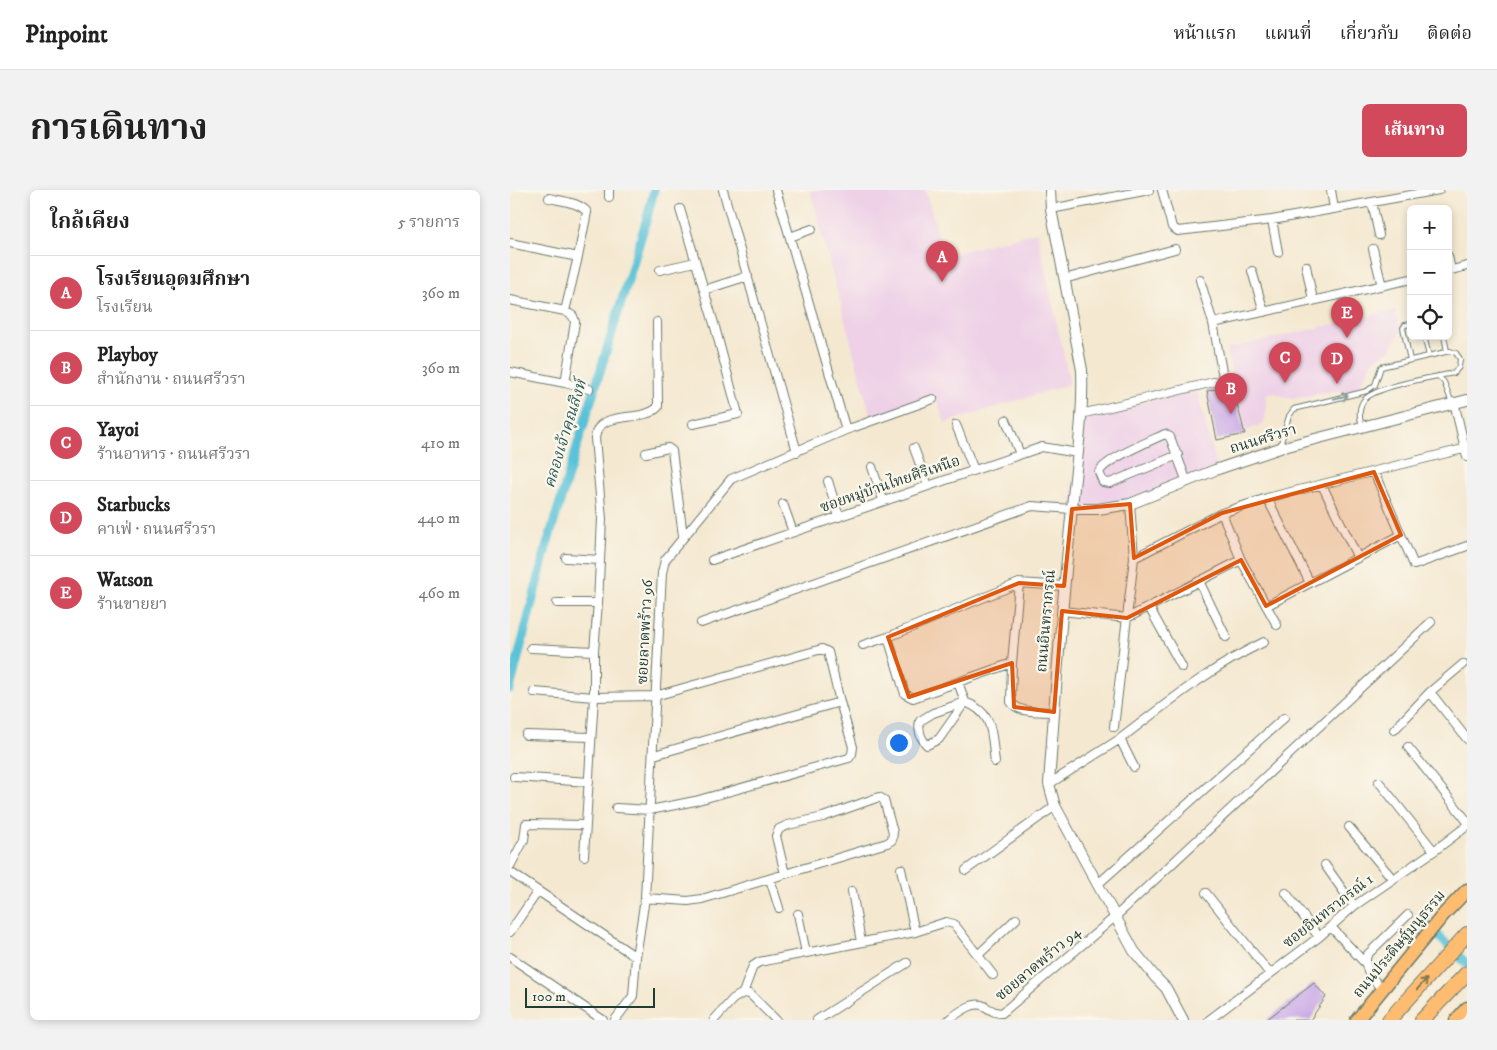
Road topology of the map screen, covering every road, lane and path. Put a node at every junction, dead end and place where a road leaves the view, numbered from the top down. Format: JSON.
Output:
{"nodes":[{"id":1,"x":723,"y":190,"type":"edge"},
{"id":2,"x":776,"y":190,"type":"edge"},
{"id":3,"x":1050,"y":190,"type":"edge"},
{"id":4,"x":1149,"y":190,"type":"edge"},
{"id":5,"x":1162,"y":190,"type":"edge"},
{"id":6,"x":1331,"y":190,"type":"edge"},
{"id":7,"x":1440,"y":190,"type":"edge"},
{"id":8,"x":1423,"y":191,"type":"edge"},
{"id":9,"x":549,"y":198,"type":"dead end"},
{"id":10,"x":1372,"y":202,"type":"junction"},
{"id":11,"x":680,"y":209,"type":"dead end"},
{"id":12,"x":1051,"y":209,"type":"junction"},
{"id":13,"x":1334,"y":209,"type":"junction"},
{"id":14,"x":1272,"y":220,"type":"junction"},
{"id":15,"x":812,"y":230,"type":"dead end"},
{"id":16,"x":1379,"y":235,"type":"dead end"},
{"id":17,"x":790,"y":236,"type":"junction"},
{"id":18,"x":510,"y":243,"type":"edge"},
{"id":19,"x":1175,"y":249,"type":"dead end"},
{"id":20,"x":1373,"y":249,"type":"dead end"},
{"id":21,"x":1278,"y":252,"type":"dead end"},
{"id":22,"x":578,"y":257,"type":"junction"},
{"id":23,"x":695,"y":262,"type":"junction"},
{"id":24,"x":1306,"y":266,"type":"dead end"},
{"id":25,"x":1467,"y":266,"type":"edge"},
{"id":26,"x":660,"y":270,"type":"dead end"},
{"id":27,"x":1452,"y":270,"type":"edge"},
{"id":28,"x":1252,"y":271,"type":"dead end"},
{"id":29,"x":748,"y":276,"type":"junction"},
{"id":30,"x":1064,"y":279,"type":"junction"},
{"id":31,"x":1200,"y":280,"type":"dead end"},
{"id":32,"x":1407,"y":280,"type":"edge"},
{"id":33,"x":1382,"y":286,"type":"junction"},
{"id":34,"x":704,"y":290,"type":"junction"},
{"id":35,"x":510,"y":300,"type":"edge"},
{"id":36,"x":1313,"y":300,"type":"junction"},
{"id":37,"x":565,"y":312,"type":"junction"},
{"id":38,"x":1264,"y":312,"type":"junction"},
{"id":39,"x":657,"y":322,"type":"dead end"},
{"id":40,"x":1213,"y":323,"type":"junction"},
{"id":41,"x":1407,"y":325,"type":"edge"},
{"id":42,"x":1425,"y":340,"type":"edge"},
{"id":43,"x":1445,"y":340,"type":"edge"},
{"id":44,"x":1447,"y":351,"type":"junction"},
{"id":45,"x":1429,"y":356,"type":"junction"},
{"id":46,"x":1410,"y":360,"type":"junction"},
{"id":47,"x":510,"y":372,"type":"edge"},
{"id":48,"x":1438,"y":376,"type":"junction"},
{"id":49,"x":565,"y":383,"type":"junction"},
{"id":50,"x":589,"y":389,"type":"dead end"},
{"id":51,"x":933,"y":399,"type":"dead end"},
{"id":52,"x":1467,"y":400,"type":"edge"},
{"id":53,"x":1453,"y":403,"type":"junction"},
{"id":54,"x":1081,"y":414,"type":"junction"},
{"id":55,"x":1006,"y":420,"type":"dead end"},
{"id":56,"x":694,"y":424,"type":"dead end"},
{"id":57,"x":956,"y":425,"type":"dead end"},
{"id":58,"x":1362,"y":426,"type":"junction"},
{"id":59,"x":846,"y":430,"type":"junction"},
{"id":60,"x":914,"y":448,"type":"dead end"},
{"id":61,"x":1280,"y":448,"type":"junction"},
{"id":62,"x":1466,"y":448,"type":"edge"},
{"id":63,"x":797,"y":452,"type":"junction"},
{"id":64,"x":1078,"y":452,"type":"junction"},
{"id":65,"x":646,"y":453,"type":"dead end"},
{"id":66,"x":1020,"y":454,"type":"junction"},
{"id":67,"x":1178,"y":455,"type":"junction"},
{"id":68,"x":1467,"y":457,"type":"edge"},
{"id":69,"x":872,"y":467,"type":"dead end"},
{"id":70,"x":974,"y":470,"type":"junction"},
{"id":71,"x":1374,"y":472,"type":"junction"},
{"id":72,"x":828,"y":480,"type":"dead end"},
{"id":73,"x":1187,"y":482,"type":"junction"},
{"id":74,"x":1322,"y":485,"type":"junction"},
{"id":75,"x":928,"y":486,"type":"junction"},
{"id":76,"x":1267,"y":498,"type":"junction"},
{"id":77,"x":883,"y":500,"type":"junction"},
{"id":78,"x":783,"y":504,"type":"dead end"},
{"id":79,"x":1130,"y":504,"type":"junction"},
{"id":80,"x":1072,"y":509,"type":"junction"},
{"id":81,"x":1222,"y":513,"type":"junction"},
{"id":82,"x":839,"y":517,"type":"junction"},
{"id":83,"x":793,"y":532,"type":"junction"},
{"id":84,"x":1401,"y":535,"type":"junction"},
{"id":85,"x":683,"y":536,"type":"junction"},
{"id":86,"x":1467,"y":546,"type":"edge"},
{"id":87,"x":566,"y":558,"type":"dead end"},
{"id":88,"x":1134,"y":558,"type":"junction"},
{"id":89,"x":1358,"y":558,"type":"junction"},
{"id":90,"x":600,"y":560,"type":"junction"},
{"id":91,"x":712,"y":560,"type":"dead end"},
{"id":92,"x":1241,"y":560,"type":"junction"},
{"id":93,"x":1199,"y":581,"type":"junction"},
{"id":94,"x":1019,"y":583,"type":"junction"},
{"id":95,"x":1310,"y":583,"type":"junction"},
{"id":96,"x":1064,"y":586,"type":"junction"},
{"id":97,"x":557,"y":603,"type":"dead end"},
{"id":98,"x":598,"y":603,"type":"junction"},
{"id":99,"x":1266,"y":606,"type":"junction"},
{"id":100,"x":1150,"y":607,"type":"junction"},
{"id":101,"x":1062,"y":612,"type":"junction"},
{"id":102,"x":1128,"y":618,"type":"junction"},
{"id":103,"x":1431,"y":622,"type":"dead end"},
{"id":104,"x":701,"y":623,"type":"dead end"},
{"id":105,"x":1277,"y":625,"type":"dead end"},
{"id":106,"x":888,"y":637,"type":"junction"},
{"id":107,"x":1226,"y":637,"type":"dead end"},
{"id":108,"x":1264,"y":642,"type":"dead end"},
{"id":109,"x":863,"y":645,"type":"dead end"},
{"id":110,"x":532,"y":648,"type":"dead end"},
{"id":111,"x":594,"y":650,"type":"junction"},
{"id":112,"x":1012,"y":663,"type":"junction"},
{"id":113,"x":1463,"y":664,"type":"dead end"},
{"id":114,"x":1182,"y":667,"type":"dead end"},
{"id":115,"x":958,"y":682,"type":"junction"},
{"id":116,"x":534,"y":692,"type":"dead end"},
{"id":117,"x":1430,"y":692,"type":"junction"},
{"id":118,"x":655,"y":696,"type":"junction"},
{"id":119,"x":594,"y":697,"type":"junction"},
{"id":120,"x":840,"y":702,"type":"junction"},
{"id":121,"x":965,"y":702,"type":"junction"},
{"id":122,"x":1054,"y":712,"type":"junction"},
{"id":123,"x":1284,"y":718,"type":"dead end"},
{"id":124,"x":1114,"y":727,"type":"dead end"},
{"id":125,"x":1394,"y":730,"type":"dead end"},
{"id":126,"x":526,"y":735,"type":"dead end"},
{"id":127,"x":591,"y":737,"type":"junction"},
{"id":128,"x":1120,"y":739,"type":"junction"},
{"id":129,"x":1467,"y":739,"type":"edge"},
{"id":130,"x":1408,"y":747,"type":"dead end"},
{"id":131,"x":654,"y":755,"type":"junction"},
{"id":132,"x":995,"y":762,"type":"dead end"},
{"id":133,"x":1134,"y":767,"type":"dead end"},
{"id":134,"x":514,"y":777,"type":"dead end"},
{"id":135,"x":588,"y":782,"type":"junction"},
{"id":136,"x":1379,"y":782,"type":"dead end"},
{"id":137,"x":1049,"y":784,"type":"junction"},
{"id":138,"x":1055,"y":806,"type":"junction"},
{"id":139,"x":616,"y":808,"type":"dead end"},
{"id":140,"x":650,"y":810,"type":"junction"},
{"id":141,"x":1467,"y":821,"type":"edge"},
{"id":142,"x":586,"y":824,"type":"junction"},
{"id":143,"x":1467,"y":826,"type":"edge"},
{"id":144,"x":1349,"y":827,"type":"dead end"},
{"id":145,"x":1434,"y":851,"type":"junction"},
{"id":146,"x":584,"y":856,"type":"dead end"},
{"id":147,"x":1325,"y":865,"type":"dead end"},
{"id":148,"x":510,"y":866,"type":"edge"},
{"id":149,"x":901,"y":869,"type":"dead end"},
{"id":150,"x":966,"y":870,"type":"dead end"},
{"id":151,"x":510,"y":872,"type":"edge"},
{"id":152,"x":785,"y":874,"type":"junction"},
{"id":153,"x":1392,"y":878,"type":"junction"},
{"id":154,"x":770,"y":879,"type":"junction"},
{"id":155,"x":1098,"y":884,"type":"junction"},
{"id":156,"x":1467,"y":890,"type":"edge"},
{"id":157,"x":538,"y":891,"type":"junction"},
{"id":158,"x":852,"y":891,"type":"dead end"},
{"id":159,"x":1206,"y":893,"type":"dead end"},
{"id":160,"x":1286,"y":893,"type":"dead end"},
{"id":161,"x":645,"y":898,"type":"junction"},
{"id":162,"x":1354,"y":906,"type":"junction"},
{"id":163,"x":779,"y":908,"type":"dead end"},
{"id":164,"x":798,"y":914,"type":"dead end"},
{"id":165,"x":1408,"y":915,"type":"dead end"},
{"id":166,"x":1116,"y":916,"type":"junction"},
{"id":167,"x":1016,"y":919,"type":"dead end"},
{"id":168,"x":1331,"y":926,"type":"junction"},
{"id":169,"x":510,"y":932,"type":"edge"},
{"id":170,"x":915,"y":932,"type":"junction"},
{"id":171,"x":1467,"y":934,"type":"edge"},
{"id":172,"x":1319,"y":937,"type":"junction"},
{"id":173,"x":860,"y":942,"type":"junction"},
{"id":174,"x":806,"y":953,"type":"junction"},
{"id":175,"x":978,"y":955,"type":"junction"},
{"id":176,"x":510,"y":957,"type":"edge"},
{"id":177,"x":636,"y":957,"type":"junction"},
{"id":178,"x":1364,"y":962,"type":"junction"},
{"id":179,"x":907,"y":963,"type":"dead end"},
{"id":180,"x":1467,"y":973,"type":"edge"},
{"id":181,"x":1270,"y":974,"type":"junction"},
{"id":182,"x":993,"y":975,"type":"dead end"},
{"id":183,"x":1382,"y":990,"type":"junction"},
{"id":184,"x":742,"y":993,"type":"junction"},
{"id":185,"x":1467,"y":1008,"type":"edge"},
{"id":186,"x":603,"y":1020,"type":"edge"},
{"id":187,"x":615,"y":1020,"type":"edge"},
{"id":188,"x":714,"y":1020,"type":"edge"},
{"id":189,"x":776,"y":1020,"type":"edge"},
{"id":190,"x":817,"y":1020,"type":"edge"},
{"id":191,"x":948,"y":1020,"type":"edge"},
{"id":192,"x":1183,"y":1020,"type":"edge"},
{"id":193,"x":1209,"y":1020,"type":"edge"},
{"id":194,"x":1357,"y":1020,"type":"edge"},
{"id":195,"x":1389,"y":1020,"type":"edge"},
{"id":196,"x":1422,"y":1020,"type":"edge"},
{"id":197,"x":1456,"y":1020,"type":"edge"}],
"edges":[{"from":1,"to":29,"type":"street"},
{"from":2,"to":17,"type":"street"},
{"from":3,"to":12,"type":"street","name":"ถนนอินทราภรณ์"},
{"from":4,"to":12,"type":"street"},
{"from":5,"to":14,"type":"street"},
{"from":6,"to":13,"type":"street"},
{"from":7,"to":8,"type":"street"},
{"from":8,"to":10,"type":"street"},
{"from":9,"to":22,"type":"street"},
{"from":10,"to":13,"type":"street"},
{"from":10,"to":16,"type":"street"},
{"from":11,"to":23,"type":"street"},
{"from":12,"to":30,"type":"street","name":"ถนนอินทราภรณ์"},
{"from":13,"to":14,"type":"street"},
{"from":14,"to":21,"type":"street"},
{"from":15,"to":17,"type":"street"},
{"from":17,"to":59,"type":"street"},
{"from":18,"to":22,"type":"street"},
{"from":19,"to":30,"type":"street"},
{"from":20,"to":33,"type":"street"},
{"from":22,"to":37,"type":"street"},
{"from":23,"to":26,"type":"street"},
{"from":23,"to":34,"type":"street"},
{"from":24,"to":36,"type":"street"},
{"from":25,"to":27,"type":"street"},
{"from":28,"to":38,"type":"street"},
{"from":29,"to":34,"type":"street"},
{"from":29,"to":63,"type":"street"},
{"from":30,"to":54,"type":"street","name":"ถนนอินทราภรณ์"},
{"from":31,"to":40,"type":"street"},
{"from":32,"to":33,"type":"street"},
{"from":33,"to":36,"type":"street"},
{"from":34,"to":56,"type":"street"},
{"from":35,"to":37,"type":"street"},
{"from":36,"to":38,"type":"street"},
{"from":37,"to":49,"type":"street"},
{"from":38,"to":40,"type":"street"},
{"from":39,"to":90,"type":"street"},
{"from":40,"to":54,"type":"street"},
{"from":41,"to":46,"type":"lane"},
{"from":42,"to":45,"type":"lane"},
{"from":43,"to":44,"type":"lane"},
{"from":44,"to":45,"type":"lane"},
{"from":44,"to":48,"type":"lane"},
{"from":45,"to":46,"type":"lane"},
{"from":61,"to":46,"type":"lane","one_way":true},
{"from":47,"to":49,"type":"street"},
{"from":48,"to":53,"type":"lane"},
{"from":48,"to":58,"type":"lane"},
{"from":49,"to":50,"type":"street"},
{"from":51,"to":59,"type":"street","name":"ซอยลาดพร้าว 96"},
{"from":52,"to":53,"type":"street","name":"ถนนศรีวรา"},
{"from":53,"to":58,"type":"street","name":"ถนนศรีวรา"},
{"from":53,"to":62,"type":"street"},
{"from":54,"to":64,"type":"street","name":"ถนนอินทราภรณ์"},
{"from":55,"to":66,"type":"street"},
{"from":57,"to":70,"type":"street"},
{"from":58,"to":61,"type":"street","name":"ถนนศรีวรา"},
{"from":59,"to":63,"type":"street","name":"ซอยลาดพร้าว 96"},
{"from":60,"to":75,"type":"street"},
{"from":61,"to":73,"type":"street","name":"ถนนศรีวรา"},
{"from":62,"to":68,"type":"street"},
{"from":62,"to":71,"type":"street"},
{"from":63,"to":85,"type":"street","name":"ซอยลาดพร้าว 96"},
{"from":64,"to":66,"type":"street","name":"ซอยหมู่บ้านไทยศิริเหนือ"},
{"from":64,"to":80,"type":"street","name":"ถนนอินทราภรณ์"},
{"from":65,"to":85,"type":"street"},
{"from":66,"to":70,"type":"street","name":"ซอยหมู่บ้านไทยศิริเหนือ"},
{"from":67,"to":67,"type":"street"},
{"from":67,"to":73,"type":"street"},
{"from":69,"to":77,"type":"street"},
{"from":70,"to":75,"type":"street","name":"ซอยหมู่บ้านไทยศิริเหนือ"},
{"from":71,"to":74,"type":"street"},
{"from":71,"to":84,"type":"street"},
{"from":72,"to":82,"type":"street"},
{"from":73,"to":79,"type":"street","name":"ถนนศรีวรา"},
{"from":74,"to":76,"type":"street"},
{"from":74,"to":89,"type":"street"},
{"from":75,"to":77,"type":"street","name":"ซอยหมู่บ้านไทยศิริเหนือ"},
{"from":76,"to":81,"type":"street"},
{"from":76,"to":95,"type":"street"},
{"from":77,"to":82,"type":"street","name":"ซอยหมู่บ้านไทยศิริเหนือ"},
{"from":78,"to":83,"type":"street"},
{"from":79,"to":80,"type":"street","name":"ถนนศรีวรา"},
{"from":79,"to":88,"type":"street"},
{"from":80,"to":96,"type":"street","name":"ถนนอินทราภรณ์"},
{"from":80,"to":104,"type":"street"},
{"from":81,"to":88,"type":"street"},
{"from":81,"to":92,"type":"street"},
{"from":82,"to":83,"type":"street","name":"ซอยหมู่บ้านไทยศิริเหนือ"},
{"from":83,"to":91,"type":"street","name":"ซอยหมู่บ้านไทยศิริเหนือ"},
{"from":84,"to":86,"type":"street"},
{"from":84,"to":89,"type":"street"},
{"from":85,"to":118,"type":"street","name":"ซอยลาดพร้าว 96"},
{"from":87,"to":90,"type":"street"},
{"from":88,"to":102,"type":"street"},
{"from":89,"to":95,"type":"street"},
{"from":90,"to":98,"type":"street"},
{"from":92,"to":93,"type":"street"},
{"from":92,"to":99,"type":"street"},
{"from":93,"to":100,"type":"street"},
{"from":93,"to":107,"type":"street"},
{"from":94,"to":96,"type":"street"},
{"from":94,"to":106,"type":"street"},
{"from":94,"to":112,"type":"street"},
{"from":95,"to":99,"type":"street"},
{"from":96,"to":101,"type":"street","name":"ถนนอินทราภรณ์"},
{"from":97,"to":98,"type":"street"},
{"from":98,"to":111,"type":"street"},
{"from":99,"to":105,"type":"street"},
{"from":100,"to":102,"type":"street"},
{"from":100,"to":114,"type":"street"},
{"from":101,"to":102,"type":"street"},
{"from":101,"to":122,"type":"street","name":"ถนนอินทราภรณ์"},
{"from":102,"to":124,"type":"street"},
{"from":103,"to":166,"type":"street"},
{"from":106,"to":109,"type":"street"},
{"from":106,"to":115,"type":"street"},
{"from":108,"to":128,"type":"street"},
{"from":110,"to":111,"type":"street"},
{"from":111,"to":119,"type":"street"},
{"from":112,"to":115,"type":"street"},
{"from":112,"to":122,"type":"street"},
{"from":113,"to":117,"type":"street"},
{"from":115,"to":121,"type":"street"},
{"from":116,"to":119,"type":"street"},
{"from":117,"to":125,"type":"street"},
{"from":117,"to":129,"type":"street"},
{"from":118,"to":119,"type":"street"},
{"from":118,"to":120,"type":"street"},
{"from":118,"to":131,"type":"street","name":"ซอยลาดพร้าว 96"},
{"from":119,"to":127,"type":"street"},
{"from":120,"to":131,"type":"street"},
{"from":120,"to":140,"type":"street"},
{"from":121,"to":121,"type":"street"},
{"from":121,"to":132,"type":"street"},
{"from":122,"to":137,"type":"street","name":"ถนนอินทราภรณ์"},
{"from":123,"to":155,"type":"street"},
{"from":126,"to":127,"type":"street"},
{"from":127,"to":135,"type":"street"},
{"from":128,"to":133,"type":"street"},
{"from":128,"to":137,"type":"street"},
{"from":130,"to":141,"type":"street"},
{"from":131,"to":140,"type":"street","name":"ซอยลาดพร้าว 96"},
{"from":134,"to":135,"type":"street"},
{"from":135,"to":142,"type":"street"},
{"from":136,"to":145,"type":"street"},
{"from":137,"to":138,"type":"street","name":"ถนนอินทราภรณ์"},
{"from":138,"to":150,"type":"street"},
{"from":138,"to":155,"type":"street","name":"ถนนอินทราภรณ์"},
{"from":139,"to":140,"type":"street"},
{"from":140,"to":161,"type":"street","name":"ซอยลาดพร้าว 96"},
{"from":142,"to":146,"type":"street"},
{"from":142,"to":148,"type":"street"},
{"from":143,"to":145,"type":"street","name":"ซอยอินทราภรณ์ 1"},
{"from":144,"to":153,"type":"street"},
{"from":145,"to":153,"type":"street","name":"ซอยอินทราภรณ์ 1"},
{"from":147,"to":162,"type":"street"},
{"from":149,"to":170,"type":"street"},
{"from":151,"to":157,"type":"street"},
{"from":152,"to":152,"type":"street"},
{"from":152,"to":154,"type":"street"},
{"from":153,"to":162,"type":"street","name":"ซอยอินทราภรณ์ 1"},
{"from":154,"to":161,"type":"street"},
{"from":154,"to":163,"type":"street"},
{"from":155,"to":166,"type":"street","name":"ถนนอินทราภรณ์"},
{"from":156,"to":183,"type":"main road","name":"ถนนประดิษฐ์มนูธรรม"},
{"from":157,"to":169,"type":"street"},
{"from":157,"to":177,"type":"street"},
{"from":158,"to":173,"type":"street"},
{"from":159,"to":181,"type":"street"},
{"from":160,"to":172,"type":"street"},
{"from":161,"to":177,"type":"street","name":"ซอยลาดพร้าว 96"},
{"from":162,"to":168,"type":"street","name":"ซอยอินทราภรณ์ 1"},
{"from":164,"to":174,"type":"street"},
{"from":165,"to":178,"type":"street"},
{"from":166,"to":191,"type":"street","name":"ซอยลาดพร้าว 94"},
{"from":166,"to":192,"type":"street","name":"ถนนอินทราภรณ์"},
{"from":167,"to":175,"type":"street"},
{"from":168,"to":172,"type":"street","name":"ซอยอินทราภรณ์ 1"},
{"from":168,"to":178,"type":"street"},
{"from":170,"to":173,"type":"street"},
{"from":170,"to":175,"type":"street"},
{"from":195,"to":171,"type":"highway","one_way":true},
{"from":172,"to":181,"type":"street","name":"ซอยอินทราภรณ์ 1"},
{"from":173,"to":174,"type":"street"},
{"from":174,"to":184,"type":"street"},
{"from":175,"to":182,"type":"street"},
{"from":176,"to":186,"type":"street"},
{"from":177,"to":187,"type":"street","name":"ซอยลาดพร้าว 96"},
{"from":178,"to":183,"type":"street"},
{"from":179,"to":190,"type":"street"},
{"from":180,"to":196,"type":"highway"},
{"from":181,"to":193,"type":"street","name":"ซอยอินทราภรณ์ 1"},
{"from":183,"to":194,"type":"main road","name":"ถนนประดิษฐ์มนูธรรม"},
{"from":184,"to":188,"type":"street"},
{"from":184,"to":189,"type":"street"},
{"from":185,"to":197,"type":"main road"}]}
